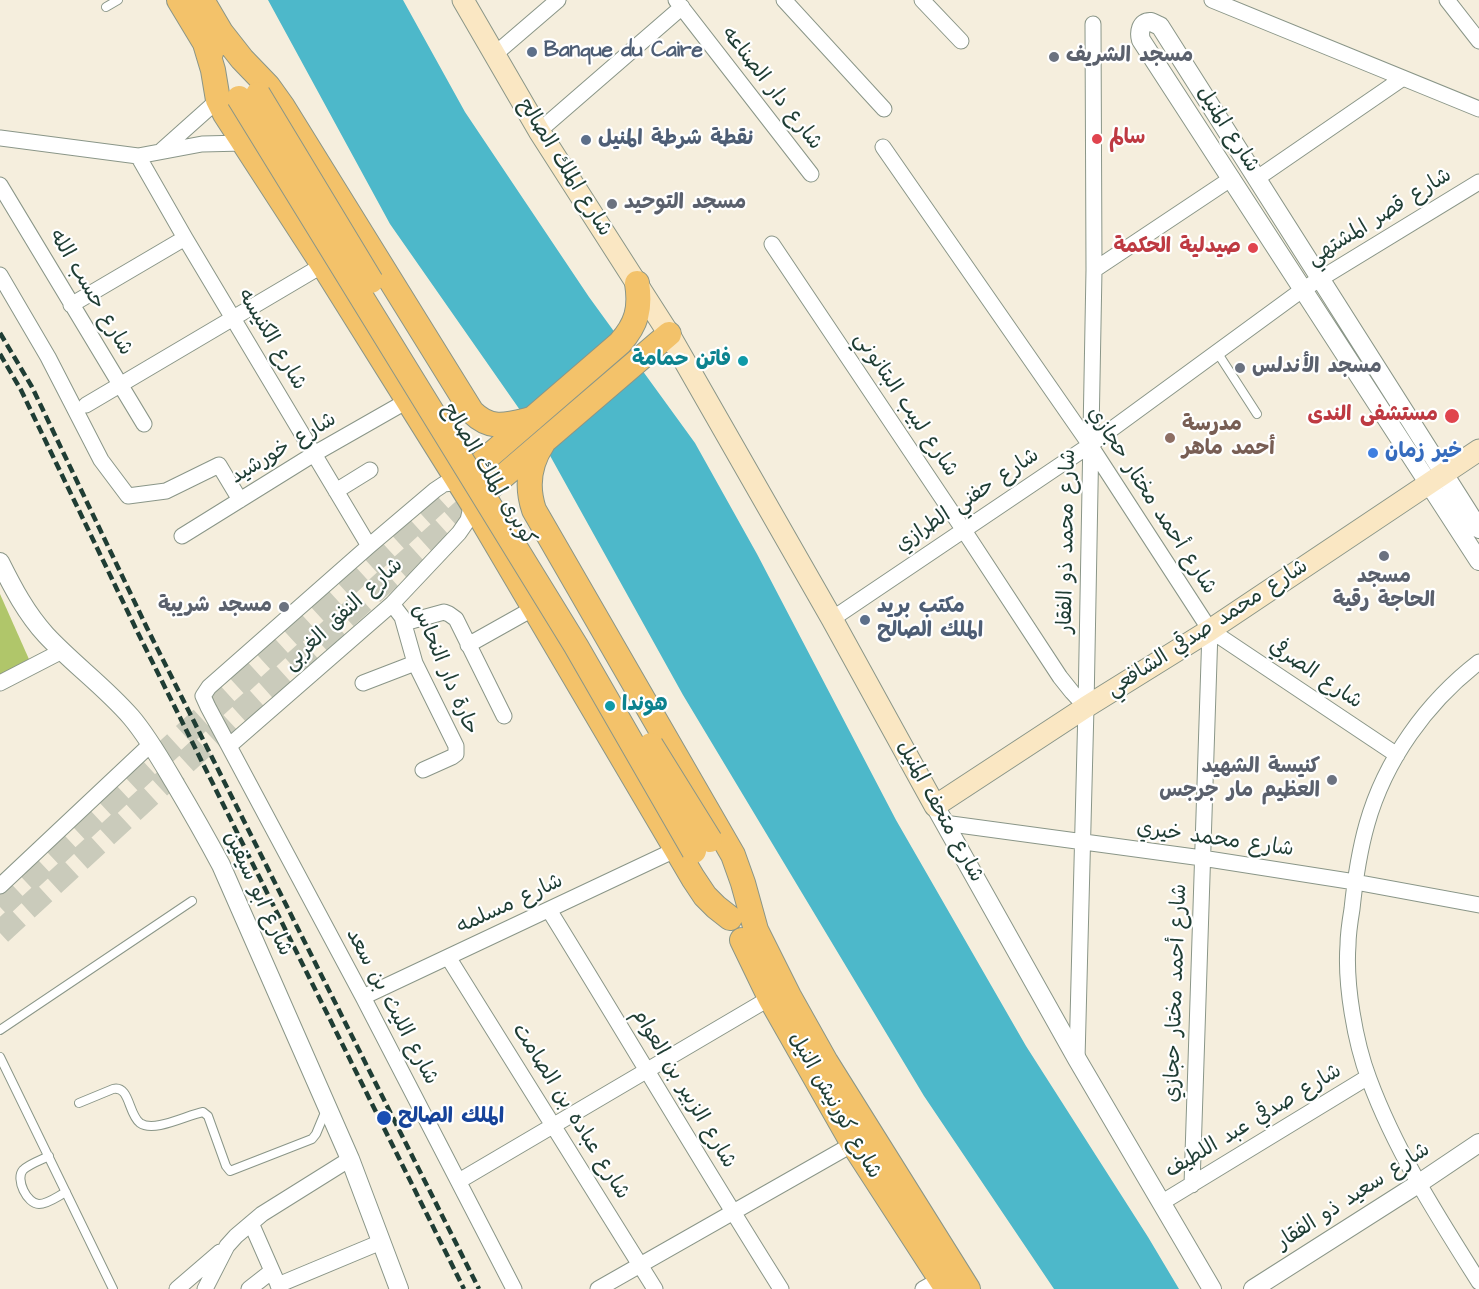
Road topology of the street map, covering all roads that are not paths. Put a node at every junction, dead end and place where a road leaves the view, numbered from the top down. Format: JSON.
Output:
{"nodes":[{"id":1,"x":118,"y":0,"type":"edge"},
{"id":2,"x":179,"y":0,"type":"edge"},
{"id":3,"x":202,"y":0,"type":"edge"},
{"id":4,"x":463,"y":0,"type":"edge"},
{"id":5,"x":558,"y":0,"type":"edge"},
{"id":6,"x":784,"y":0,"type":"edge"},
{"id":7,"x":921,"y":0,"type":"edge"},
{"id":8,"x":1212,"y":0,"type":"edge"},
{"id":9,"x":1447,"y":0,"type":"edge"},
{"id":10,"x":679,"y":4,"type":"edge"},
{"id":11,"x":106,"y":7,"type":"dead end"},
{"id":12,"x":1094,"y":24,"type":"dead end"},
{"id":13,"x":212,"y":35,"type":"junction"},
{"id":14,"x":961,"y":41,"type":"dead end"},
{"id":15,"x":1479,"y":41,"type":"edge"},
{"id":16,"x":494,"y":56,"type":"junction"},
{"id":17,"x":1403,"y":78,"type":"junction"},
{"id":18,"x":218,"y":100,"type":"junction"},
{"id":19,"x":884,"y":109,"type":"dead end"},
{"id":20,"x":1479,"y":110,"type":"edge"},
{"id":21,"x":539,"y":131,"type":"junction"},
{"id":22,"x":0,"y":138,"type":"edge"},
{"id":23,"x":244,"y":143,"type":"junction"},
{"id":24,"x":883,"y":147,"type":"dead end"},
{"id":25,"x":162,"y":150,"type":"junction"},
{"id":26,"x":138,"y":156,"type":"junction"},
{"id":27,"x":811,"y":174,"type":"dead end"},
{"id":28,"x":1232,"y":178,"type":"junction"},
{"id":29,"x":1256,"y":179,"type":"junction"},
{"id":30,"x":1479,"y":182,"type":"edge"},
{"id":31,"x":0,"y":185,"type":"edge"},
{"id":32,"x":185,"y":238,"type":"junction"},
{"id":33,"x":771,"y":244,"type":"dead end"},
{"id":34,"x":323,"y":265,"type":"junction"},
{"id":35,"x":1094,"y":270,"type":"junction"},
{"id":36,"x":0,"y":274,"type":"edge"},
{"id":37,"x":1320,"y":280,"type":"junction"},
{"id":38,"x":637,"y":283,"type":"junction"},
{"id":39,"x":1302,"y":291,"type":"junction"},
{"id":40,"x":71,"y":305,"type":"junction"},
{"id":41,"x":233,"y":318,"type":"junction"},
{"id":42,"x":626,"y":335,"type":"junction"},
{"id":43,"x":652,"y":348,"type":"junction"},
{"id":44,"x":1217,"y":352,"type":"junction"},
{"id":45,"x":450,"y":377,"type":"junction"},
{"id":46,"x":121,"y":384,"type":"junction"},
{"id":47,"x":410,"y":401,"type":"junction"},
{"id":48,"x":86,"y":405,"type":"dead end"},
{"id":49,"x":1257,"y":414,"type":"dead end"},
{"id":50,"x":520,"y":422,"type":"junction"},
{"id":51,"x":144,"y":424,"type":"dead end"},
{"id":52,"x":1090,"y":445,"type":"junction"},
{"id":53,"x":1479,"y":450,"type":"edge"},
{"id":54,"x":314,"y":454,"type":"junction"},
{"id":55,"x":526,"y":469,"type":"junction"},
{"id":56,"x":370,"y":470,"type":"dead end"},
{"id":57,"x":1436,"y":478,"type":"junction"},
{"id":58,"x":459,"y":482,"type":"junction"},
{"id":59,"x":336,"y":491,"type":"junction"},
{"id":60,"x":240,"y":500,"type":"junction"},
{"id":61,"x":472,"y":503,"type":"junction"},
{"id":62,"x":963,"y":529,"type":"junction"},
{"id":63,"x":1479,"y":529,"type":"edge"},
{"id":64,"x":182,"y":536,"type":"dead end"},
{"id":65,"x":369,"y":546,"type":"junction"},
{"id":66,"x":561,"y":557,"type":"junction"},
{"id":67,"x":1479,"y":561,"type":"edge"},
{"id":68,"x":0,"y":562,"type":"edge"},
{"id":69,"x":521,"y":584,"type":"junction"},
{"id":70,"x":392,"y":604,"type":"junction"},
{"id":71,"x":534,"y":608,"type":"junction"},
{"id":72,"x":832,"y":619,"type":"junction"},
{"id":73,"x":404,"y":623,"type":"junction"},
{"id":74,"x":1210,"y":630,"type":"junction"},
{"id":75,"x":468,"y":645,"type":"junction"},
{"id":76,"x":62,"y":651,"type":"junction"},
{"id":77,"x":1479,"y":662,"type":"edge"},
{"id":78,"x":415,"y":663,"type":"junction"},
{"id":79,"x":0,"y":682,"type":"edge"},
{"id":80,"x":363,"y":683,"type":"dead end"},
{"id":81,"x":203,"y":696,"type":"joint"},
{"id":82,"x":1086,"y":707,"type":"junction"},
{"id":83,"x":504,"y":717,"type":"dead end"},
{"id":84,"x":151,"y":744,"type":"junction"},
{"id":85,"x":230,"y":746,"type":"junction"},
{"id":86,"x":1397,"y":755,"type":"junction"},
{"id":87,"x":423,"y":770,"type":"dead end"},
{"id":88,"x":940,"y":814,"type":"junction"},
{"id":89,"x":1082,"y":842,"type":"junction"},
{"id":90,"x":675,"y":850,"type":"junction"},
{"id":91,"x":1202,"y":858,"type":"junction"},
{"id":92,"x":1355,"y":882,"type":"junction"},
{"id":93,"x":0,"y":886,"type":"edge"},
{"id":94,"x":192,"y":901,"type":"dead end"},
{"id":95,"x":1479,"y":905,"type":"edge"},
{"id":96,"x":549,"y":910,"type":"junction"},
{"id":97,"x":741,"y":920,"type":"junction"},
{"id":98,"x":448,"y":957,"type":"junction"},
{"id":99,"x":363,"y":998,"type":"junction"},
{"id":100,"x":770,"y":998,"type":"junction"},
{"id":101,"x":0,"y":1029,"type":"edge"},
{"id":102,"x":0,"y":1057,"type":"edge"},
{"id":103,"x":1077,"y":1059,"type":"junction"},
{"id":104,"x":648,"y":1070,"type":"junction"},
{"id":105,"x":1368,"y":1077,"type":"junction"},
{"id":106,"x":79,"y":1104,"type":"dead end"},
{"id":107,"x":328,"y":1106,"type":"junction"},
{"id":108,"x":554,"y":1125,"type":"junction"},
{"id":109,"x":1479,"y":1143,"type":"edge"},
{"id":110,"x":854,"y":1144,"type":"junction"},
{"id":111,"x":49,"y":1156,"type":"junction"},
{"id":112,"x":350,"y":1160,"type":"junction"},
{"id":113,"x":459,"y":1181,"type":"junction"},
{"id":114,"x":1418,"y":1184,"type":"junction"},
{"id":115,"x":1192,"y":1185,"type":"junction"},
{"id":116,"x":66,"y":1192,"type":"junction"},
{"id":117,"x":1161,"y":1203,"type":"junction"},
{"id":118,"x":732,"y":1212,"type":"junction"},
{"id":119,"x":251,"y":1223,"type":"junction"},
{"id":120,"x":381,"y":1242,"type":"junction"},
{"id":121,"x":227,"y":1246,"type":"junction"},
{"id":122,"x":1474,"y":1263,"type":"edge"},
{"id":123,"x":640,"y":1265,"type":"junction"},
{"id":124,"x":276,"y":1282,"type":"edge"},
{"id":125,"x":1479,"y":1282,"type":"edge"},
{"id":126,"x":937,"y":1286,"type":"edge"},
{"id":127,"x":114,"y":1289,"type":"edge"},
{"id":128,"x":177,"y":1289,"type":"edge"},
{"id":129,"x":205,"y":1289,"type":"edge"},
{"id":130,"x":249,"y":1289,"type":"edge"},
{"id":131,"x":399,"y":1289,"type":"edge"},
{"id":132,"x":514,"y":1289,"type":"edge"},
{"id":133,"x":598,"y":1289,"type":"edge"},
{"id":134,"x":655,"y":1289,"type":"edge"},
{"id":135,"x":781,"y":1289,"type":"edge"},
{"id":136,"x":968,"y":1289,"type":"edge"},
{"id":137,"x":1212,"y":1289,"type":"edge"},
{"id":138,"x":1253,"y":1289,"type":"edge"}],
"edges":[{"from":1,"to":11,"type":"lane"},
{"from":2,"to":13,"type":"highway"},
{"from":3,"to":13,"type":"highway"},
{"from":4,"to":16,"type":"main road","name":"شارع الملك الصالح"},
{"from":5,"to":16,"type":"street"},
{"from":6,"to":19,"type":"street"},
{"from":7,"to":14,"type":"street"},
{"from":8,"to":17,"type":"street"},
{"from":9,"to":15,"type":"street"},
{"from":10,"to":21,"type":"street"},
{"from":10,"to":27,"type":"street","name":"شارع دار الصناعه"},
{"from":12,"to":35,"type":"street","name":"شارع محمد ذو الفقار"},
{"from":13,"to":18,"type":"highway"},
{"from":13,"to":45,"type":"highway"},
{"from":13,"to":97,"type":"highway","name":"كوبرى الملك الصالح","bridge":true},
{"from":16,"to":21,"type":"main road","name":"شارع الملك الصالح"},
{"from":17,"to":20,"type":"street"},
{"from":17,"to":29,"type":"street"},
{"from":18,"to":23,"type":"highway"},
{"from":18,"to":25,"type":"street"},
{"from":21,"to":38,"type":"main road","name":"شارع الملك الصالح"},
{"from":22,"to":26,"type":"street"},
{"from":23,"to":25,"type":"street"},
{"from":23,"to":34,"type":"highway"},
{"from":24,"to":52,"type":"street","name":"شارع أحمد مختار حجازي"},
{"from":25,"to":26,"type":"street"},
{"from":26,"to":32,"type":"street","name":"شارع الكنيسه"},
{"from":28,"to":29,"type":"street","name":"شارع المنيل"},
{"from":28,"to":35,"type":"street"},
{"from":28,"to":39,"type":"street","name":"شارع المنيل"},
{"from":29,"to":37,"type":"street","name":"شارع المنيل"},
{"from":30,"to":37,"type":"street","name":"شارع قصر المشتهي"},
{"from":31,"to":40,"type":"street","name":"شارع حسب الله"},
{"from":32,"to":40,"type":"street"},
{"from":32,"to":41,"type":"street","name":"شارع الكنيسه"},
{"from":33,"to":62,"type":"street","name":"شارع لبيب البتانوني"},
{"from":34,"to":41,"type":"street"},
{"from":34,"to":47,"type":"highway"},
{"from":35,"to":52,"type":"street","name":"شارع محمد ذو الفقار"},
{"from":36,"to":60,"type":"street"},
{"from":37,"to":39,"type":"street","name":"شارع قصر المشتهي"},
{"from":37,"to":57,"type":"street","name":"شارع المنيل"},
{"from":38,"to":42,"type":"highway"},
{"from":38,"to":43,"type":"main road","name":"شارع الملك الصالح"},
{"from":39,"to":44,"type":"street","name":"شارع حفني الطرازي"},
{"from":39,"to":57,"type":"street","name":"شارع المنيل"},
{"from":40,"to":46,"type":"street","name":"شارع حسب الله"},
{"from":41,"to":46,"type":"street"},
{"from":41,"to":54,"type":"street","name":"شارع الكنيسه"},
{"from":42,"to":43,"type":"highway"},
{"from":42,"to":50,"type":"highway"},
{"from":43,"to":55,"type":"highway"},
{"from":43,"to":72,"type":"main road","name":"شارع متحف المنيل"},
{"from":44,"to":49,"type":"lane"},
{"from":44,"to":52,"type":"street","name":"شارع حفني الطرازي"},
{"from":45,"to":47,"type":"highway"},
{"from":45,"to":50,"type":"highway"},
{"from":46,"to":48,"type":"street"},
{"from":46,"to":51,"type":"street","name":"شارع حسب الله"},
{"from":47,"to":54,"type":"street","name":"شارع خورشيد"},
{"from":47,"to":58,"type":"highway"},
{"from":50,"to":58,"type":"highway"},
{"from":52,"to":62,"type":"street","name":"شارع حفني الطرازي"},
{"from":52,"to":74,"type":"street","name":"شارع أحمد مختار حجازي"},
{"from":52,"to":82,"type":"street","name":"شارع محمد ذو الفقار"},
{"from":53,"to":57,"type":"main road","name":"شارع محمد صدقي الشافعي"},
{"from":54,"to":59,"type":"street","name":"شارع الكنيسه"},
{"from":54,"to":60,"type":"street","name":"شارع خورشيد"},
{"from":55,"to":61,"type":"highway"},
{"from":55,"to":66,"type":"highway"},
{"from":56,"to":59,"type":"street"},
{"from":57,"to":63,"type":"street","name":"شارع المنيل"},
{"from":57,"to":67,"type":"street","name":"شارع المنيل"},
{"from":57,"to":74,"type":"main road","name":"شارع محمد صدقي الشافعي"},
{"from":58,"to":61,"type":"highway"},
{"from":58,"to":65,"type":"street","name":"شارع النفق الغربى"},
{"from":59,"to":65,"type":"street","name":"شارع الكنيسه"},
{"from":60,"to":64,"type":"street","name":"شارع خورشيد"},
{"from":61,"to":69,"type":"highway"},
{"from":61,"to":70,"type":"street","name":"شارع النفق الغربى"},
{"from":62,"to":72,"type":"street","name":"شارع حفني الطرازي"},
{"from":62,"to":82,"type":"street","name":"شارع لبيب البتانوني"},
{"from":65,"to":81,"type":"street","name":"شارع النفق الغربى"},
{"from":66,"to":69,"type":"highway"},
{"from":66,"to":97,"type":"highway"},
{"from":68,"to":76,"type":"street","name":"شارع ابو سيفين"},
{"from":69,"to":71,"type":"highway"},
{"from":70,"to":73,"type":"street","name":"حارة دار النحاس"},
{"from":70,"to":85,"type":"street","name":"شارع النفق الغربى"},
{"from":71,"to":75,"type":"street"},
{"from":71,"to":90,"type":"highway"},
{"from":72,"to":88,"type":"main road","name":"شارع متحف المنيل"},
{"from":73,"to":75,"type":"street"},
{"from":73,"to":78,"type":"street","name":"حارة دار النحاس"},
{"from":74,"to":82,"type":"main road","name":"شارع محمد صدقي الشافعي"},
{"from":74,"to":86,"type":"street","name":"شارع الصرفي"},
{"from":74,"to":91,"type":"street","name":"شارع أحمد مختار حجازي"},
{"from":75,"to":83,"type":"street"},
{"from":76,"to":79,"type":"street"},
{"from":76,"to":84,"type":"street","name":"شارع ابو سيفين"},
{"from":77,"to":86,"type":"street"},
{"from":78,"to":80,"type":"street"},
{"from":78,"to":87,"type":"street","name":"حارة دار النحاس"},
{"from":81,"to":85,"type":"street","name":"شارع الليث بن سعد"},
{"from":82,"to":88,"type":"main road","name":"شارع محمد صدقي الشافعي"},
{"from":82,"to":89,"type":"street","name":"شارع محمد ذو الفقار"},
{"from":84,"to":93,"type":"street"},
{"from":84,"to":107,"type":"street","name":"شارع ابو سيفين"},
{"from":85,"to":99,"type":"street","name":"شارع الليث بن سعد"},
{"from":86,"to":92,"type":"street"},
{"from":88,"to":89,"type":"street","name":"شارع محمد خيري"},
{"from":88,"to":103,"type":"street","name":"شارع متحف المنيل"},
{"from":89,"to":91,"type":"street","name":"شارع محمد خيري"},
{"from":89,"to":103,"type":"street","name":"شارع محمد ذو الفقار"},
{"from":90,"to":96,"type":"street","name":"شارع مسلمه"},
{"from":90,"to":97,"type":"highway"},
{"from":91,"to":92,"type":"street","name":"شارع محمد خيري"},
{"from":91,"to":115,"type":"street","name":"شارع أحمد مختار حجازي"},
{"from":92,"to":95,"type":"street","name":"شارع محمد خيري"},
{"from":92,"to":105,"type":"street"},
{"from":94,"to":101,"type":"lane"},
{"from":96,"to":98,"type":"street","name":"شارع مسلمه"},
{"from":96,"to":104,"type":"street","name":"شارع الزبير بن العوام"},
{"from":97,"to":100,"type":"highway","name":"شارع كورنيش النيل"},
{"from":97,"to":136,"type":"highway","name":"شارع كورنيش النيل"},
{"from":98,"to":99,"type":"street","name":"شارع مسلمه"},
{"from":98,"to":108,"type":"street","name":"شارع عباده بن الصامت"},
{"from":99,"to":113,"type":"street","name":"شارع الليث بن سعد"},
{"from":100,"to":104,"type":"street"},
{"from":100,"to":110,"type":"highway","name":"شارع كورنيش النيل"},
{"from":102,"to":111,"type":"lane"},
{"from":103,"to":117,"type":"street","name":"شارع متحف المنيل"},
{"from":104,"to":108,"type":"street"},
{"from":104,"to":118,"type":"street","name":"شارع الزبير بن العوام"},
{"from":105,"to":114,"type":"street"},
{"from":105,"to":115,"type":"street","name":"شارع صدقي عبد اللطيف"},
{"from":106,"to":107,"type":"lane"},
{"from":107,"to":112,"type":"street","name":"شارع ابو سيفين"},
{"from":108,"to":113,"type":"street"},
{"from":108,"to":123,"type":"street","name":"شارع عباده بن الصامت"},
{"from":109,"to":114,"type":"street","name":"شارع سعيد ذو الفقار"},
{"from":110,"to":118,"type":"street"},
{"from":110,"to":126,"type":"highway","name":"شارع كورنيش النيل"},
{"from":111,"to":116,"type":"lane"},
{"from":111,"to":116,"type":"lane"},
{"from":112,"to":119,"type":"street"},
{"from":112,"to":120,"type":"street","name":"شارع ابو سيفين"},
{"from":113,"to":132,"type":"street","name":"شارع الليث بن سعد"},
{"from":114,"to":122,"type":"street"},
{"from":114,"to":138,"type":"street","name":"شارع سعيد ذو الفقار"},
{"from":115,"to":117,"type":"street","name":"شارع صدقي عبد اللطيف"},
{"from":116,"to":127,"type":"lane"},
{"from":117,"to":137,"type":"street","name":"شارع متحف المنيل"},
{"from":118,"to":123,"type":"street"},
{"from":118,"to":135,"type":"street","name":"شارع الزبير بن العوام"},
{"from":119,"to":121,"type":"street"},
{"from":119,"to":124,"type":"street"},
{"from":120,"to":124,"type":"street"},
{"from":120,"to":131,"type":"street","name":"شارع ابو سيفين"},
{"from":121,"to":128,"type":"street"},
{"from":121,"to":129,"type":"street"},
{"from":122,"to":125,"type":"street"},
{"from":123,"to":133,"type":"street"},
{"from":123,"to":134,"type":"street","name":"شارع عباده بن الصامت"},
{"from":124,"to":130,"type":"street"}]}
